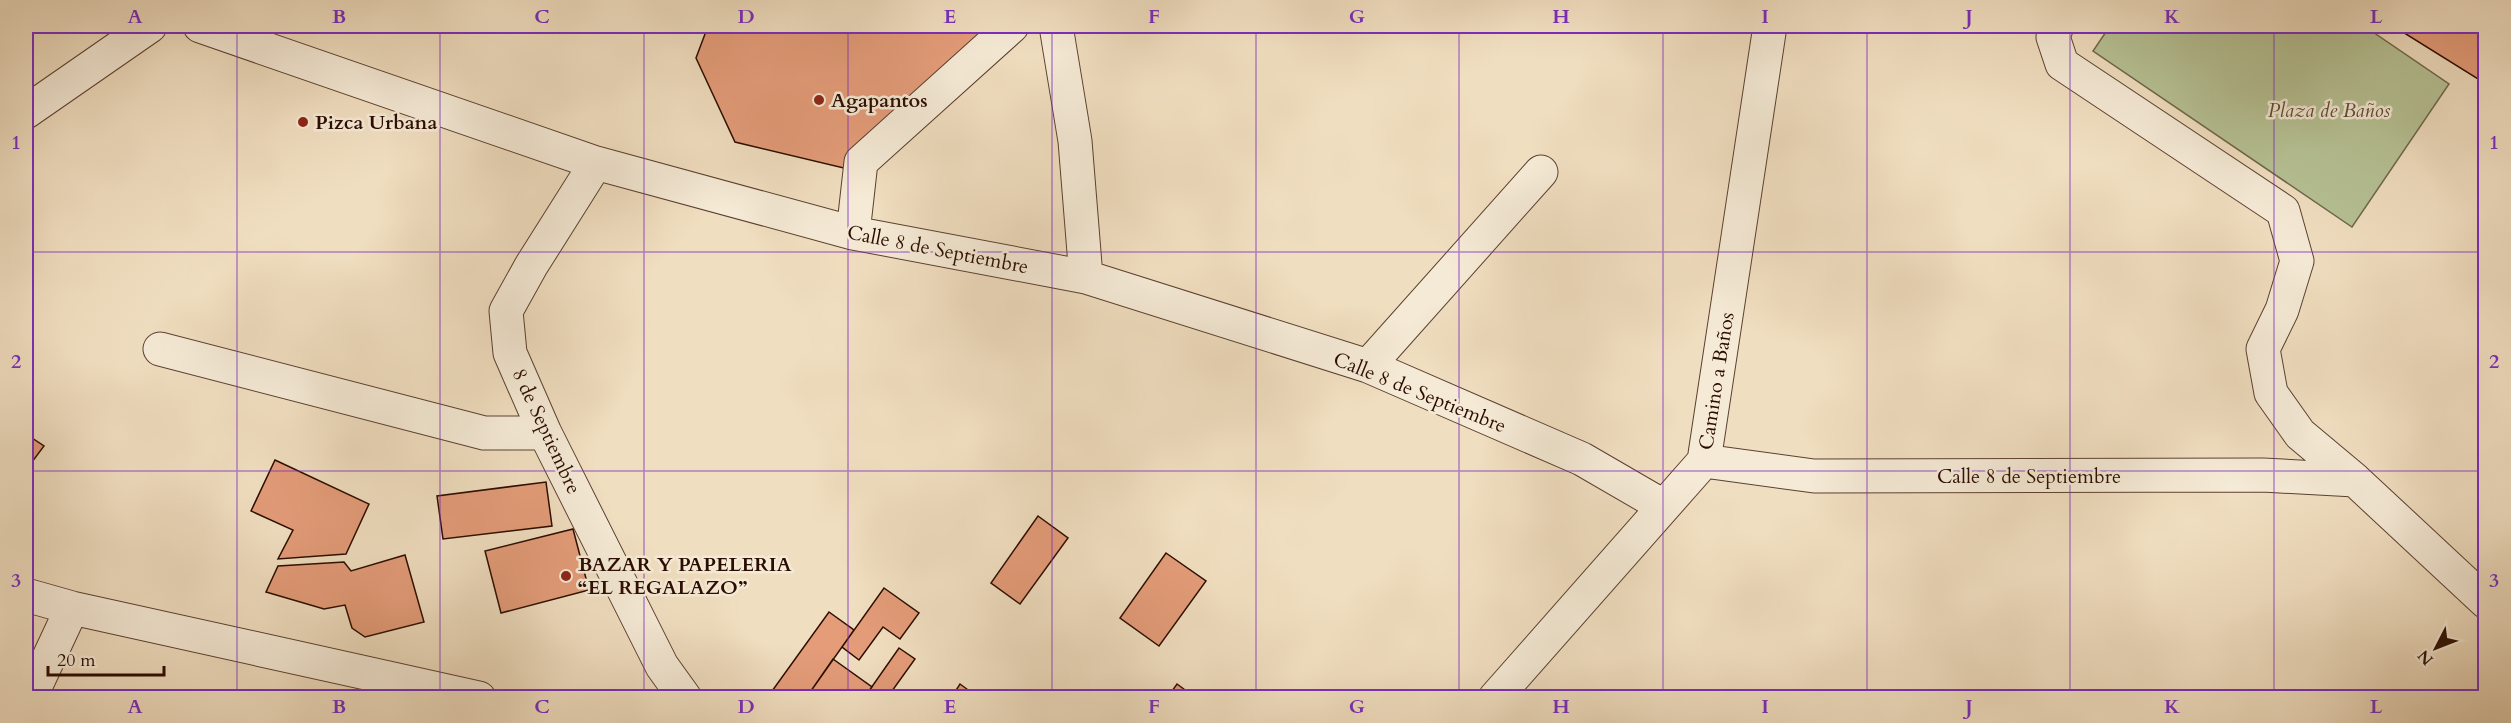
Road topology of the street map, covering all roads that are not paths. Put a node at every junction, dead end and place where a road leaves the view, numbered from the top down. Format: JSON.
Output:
{"nodes":[{"id":1,"x":148,"y":26,"type":"edge"},
{"id":2,"x":200,"y":26,"type":"edge"},
{"id":3,"x":1012,"y":26,"type":"edge"},
{"id":4,"x":1056,"y":26,"type":"edge"},
{"id":5,"x":1770,"y":26,"type":"edge"},
{"id":6,"x":2057,"y":26,"type":"edge"},
{"id":7,"x":26,"y":112,"type":"edge"},
{"id":8,"x":596,"y":164,"type":"junction"},
{"id":9,"x":1541,"y":172,"type":"dead end"},
{"id":10,"x":853,"y":233,"type":"junction"},
{"id":11,"x":1086,"y":277,"type":"junction"},
{"id":12,"x":160,"y":349,"type":"dead end"},
{"id":13,"x":1368,"y":366,"type":"junction"},
{"id":14,"x":545,"y":433,"type":"junction"},
{"id":15,"x":1704,"y":461,"type":"junction"},
{"id":16,"x":2355,"y":480,"type":"junction"},
{"id":17,"x":1662,"y":506,"type":"junction"},
{"id":18,"x":26,"y":595,"type":"edge"},
{"id":19,"x":2486,"y":602,"type":"edge"},
{"id":20,"x":72,"y":608,"type":"junction"},
{"id":21,"x":30,"y":698,"type":"edge"},
{"id":22,"x":479,"y":698,"type":"edge"},
{"id":23,"x":685,"y":698,"type":"edge"},
{"id":24,"x":1495,"y":698,"type":"edge"}],
"edges":[{"from":1,"to":7,"type":"street"},
{"from":2,"to":8,"type":"street","name":"Calle 8 de Septiembre"},
{"from":3,"to":10,"type":"street"},
{"from":4,"to":11,"type":"street"},
{"from":5,"to":15,"type":"street","name":"Camino a Baños"},
{"from":6,"to":16,"type":"street"},
{"from":8,"to":10,"type":"street","name":"Calle 8 de Septiembre"},
{"from":8,"to":14,"type":"street","name":"8 de Septiembre"},
{"from":9,"to":13,"type":"street"},
{"from":10,"to":11,"type":"street","name":"Calle 8 de Septiembre"},
{"from":11,"to":13,"type":"street","name":"Calle 8 de Septiembre"},
{"from":12,"to":14,"type":"street"},
{"from":13,"to":17,"type":"street","name":"Calle 8 de Septiembre"},
{"from":14,"to":23,"type":"street","name":"8 de Septiembre"},
{"from":15,"to":16,"type":"street","name":"Calle 8 de Septiembre"},
{"from":15,"to":17,"type":"street","name":"Camino a Baños"},
{"from":16,"to":19,"type":"street"},
{"from":17,"to":24,"type":"street","name":"Camino a Baños"},
{"from":18,"to":20,"type":"street"},
{"from":20,"to":21,"type":"street"},
{"from":20,"to":22,"type":"street"}]}
